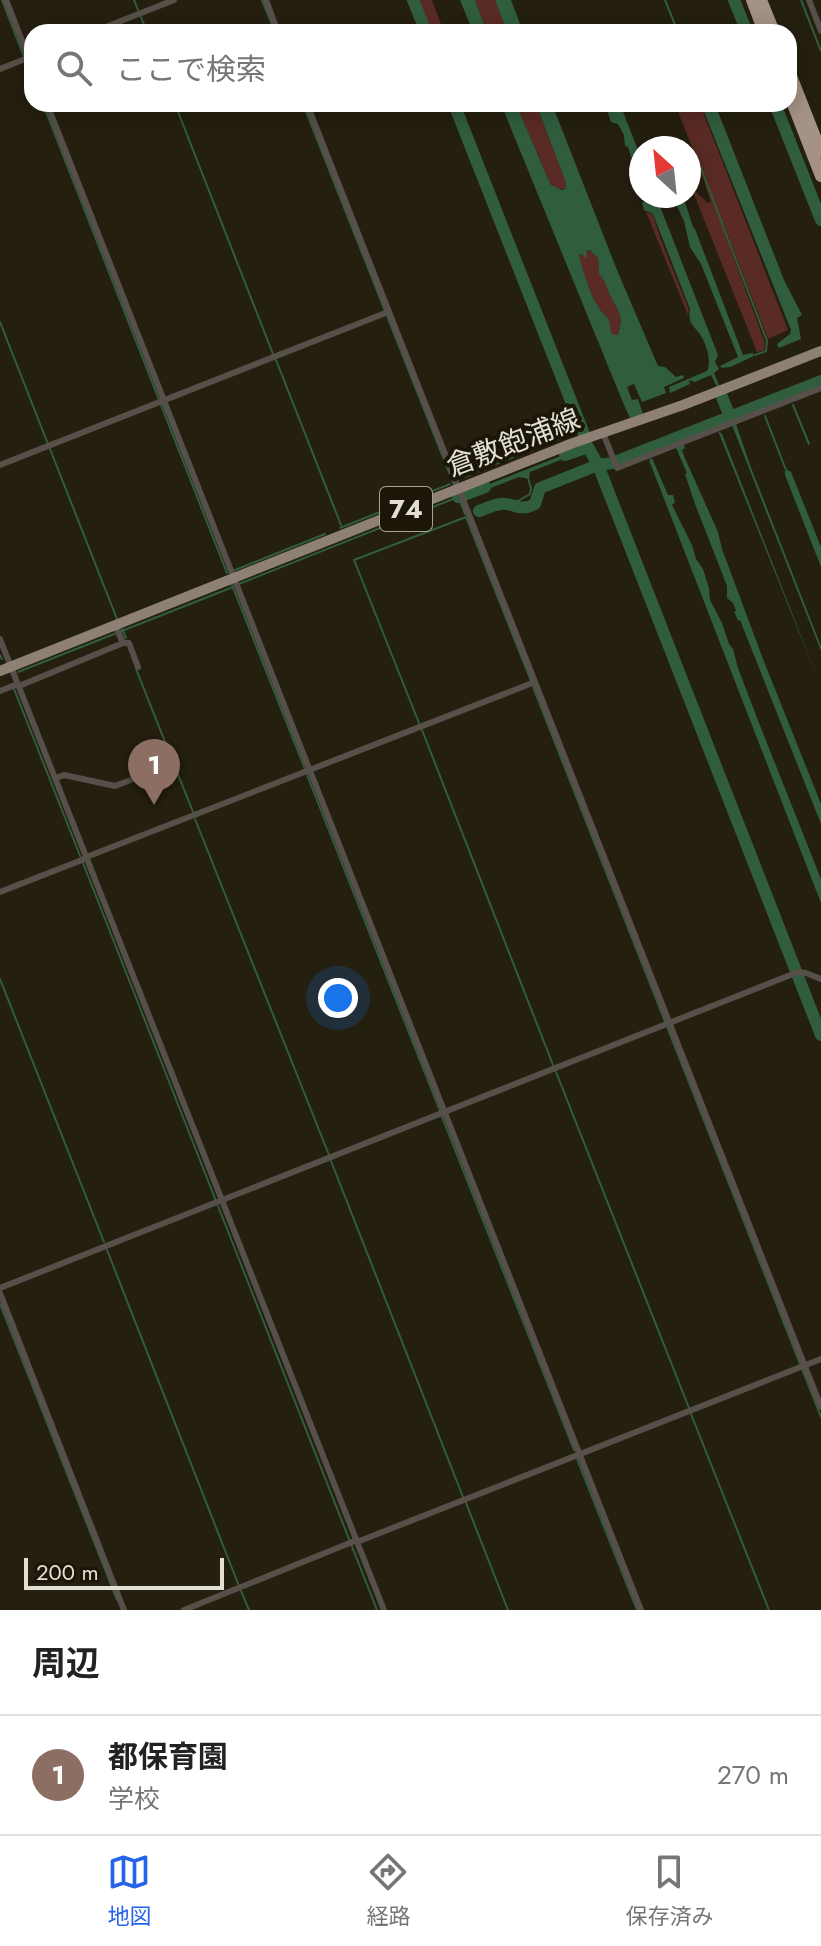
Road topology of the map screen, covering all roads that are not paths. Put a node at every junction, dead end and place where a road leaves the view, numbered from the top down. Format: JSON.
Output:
{"nodes":[{"id":1,"x":6,"y":0,"type":"edge"},
{"id":2,"x":174,"y":0,"type":"edge"},
{"id":3,"x":266,"y":0,"type":"edge"},
{"id":4,"x":752,"y":0,"type":"edge"},
{"id":5,"x":761,"y":0,"type":"edge"},
{"id":6,"x":809,"y":0,"type":"edge"},
{"id":7,"x":113,"y":24,"type":"edge"},
{"id":8,"x":275,"y":24,"type":"edge"},
{"id":9,"x":761,"y":24,"type":"edge"},
{"id":10,"x":771,"y":24,"type":"edge"},
{"id":11,"x":821,"y":31,"type":"edge"},
{"id":12,"x":24,"y":43,"type":"edge"},
{"id":13,"x":24,"y":59,"type":"edge"},
{"id":14,"x":0,"y":69,"type":"edge"},
{"id":15,"x":797,"y":91,"type":"edge"},
{"id":16,"x":50,"y":112,"type":"edge"},
{"id":17,"x":310,"y":112,"type":"edge"},
{"id":18,"x":796,"y":112,"type":"edge"},
{"id":19,"x":821,"y":152,"type":"edge"},
{"id":20,"x":821,"y":176,"type":"edge"},
{"id":21,"x":386,"y":313,"type":"junction"},
{"id":22,"x":821,"y":351,"type":"edge"},
{"id":23,"x":821,"y":388,"type":"edge"},
{"id":24,"x":161,"y":401,"type":"junction"},
{"id":25,"x":603,"y":433,"type":"junction"},
{"id":26,"x":0,"y":465,"type":"edge"},
{"id":27,"x":459,"y":488,"type":"junction"},
{"id":28,"x":236,"y":583,"type":"junction"},
{"id":29,"x":118,"y":630,"type":"junction"},
{"id":30,"x":0,"y":639,"type":"edge"},
{"id":31,"x":123,"y":643,"type":"junction"},
{"id":32,"x":138,"y":667,"type":"dead end"},
{"id":33,"x":5,"y":668,"type":"edge"},
{"id":34,"x":535,"y":682,"type":"junction"},
{"id":35,"x":15,"y":686,"type":"junction"},
{"id":36,"x":0,"y":691,"type":"edge"},
{"id":37,"x":170,"y":765,"type":"dead end"},
{"id":38,"x":309,"y":770,"type":"junction"},
{"id":39,"x":56,"y":778,"type":"junction"},
{"id":40,"x":87,"y":858,"type":"junction"},
{"id":41,"x":0,"y":892,"type":"edge"},
{"id":42,"x":821,"y":979,"type":"edge"},
{"id":43,"x":667,"y":1025,"type":"junction"},
{"id":44,"x":444,"y":1112,"type":"junction"},
{"id":45,"x":222,"y":1200,"type":"junction"},
{"id":46,"x":0,"y":1290,"type":"edge"},
{"id":47,"x":821,"y":1359,"type":"edge"},
{"id":48,"x":803,"y":1366,"type":"junction"},
{"id":49,"x":821,"y":1407,"type":"edge"},
{"id":50,"x":579,"y":1454,"type":"junction"},
{"id":51,"x":354,"y":1542,"type":"junction"},
{"id":52,"x":124,"y":1610,"type":"edge"},
{"id":53,"x":184,"y":1610,"type":"edge"},
{"id":54,"x":384,"y":1610,"type":"edge"},
{"id":55,"x":641,"y":1610,"type":"edge"}],
"edges":[{"from":1,"to":12,"type":"street"},
{"from":2,"to":7,"type":"street"},
{"from":3,"to":8,"type":"street"},
{"from":4,"to":9,"type":"highway"},
{"from":5,"to":10,"type":"highway"},
{"from":6,"to":11,"type":"street"},
{"from":13,"to":14,"type":"street"},
{"from":15,"to":19,"type":"highway"},
{"from":16,"to":24,"type":"street"},
{"from":17,"to":21,"type":"street"},
{"from":18,"to":20,"type":"highway"},
{"from":21,"to":24,"type":"street"},
{"from":21,"to":27,"type":"street"},
{"from":22,"to":25,"type":"main road","name":"倉敷飽浦線","number":"74"},
{"from":23,"to":25,"type":"street"},
{"from":24,"to":26,"type":"street"},
{"from":24,"to":28,"type":"street"},
{"from":25,"to":27,"type":"main road","name":"倉敷飽浦線","number":"74"},
{"from":27,"to":28,"type":"main road","name":"倉敷飽浦線","number":"74"},
{"from":27,"to":34,"type":"street"},
{"from":28,"to":29,"type":"main road","name":"倉敷飽浦線","number":"74"},
{"from":28,"to":38,"type":"street"},
{"from":29,"to":31,"type":"street"},
{"from":29,"to":33,"type":"main road","name":"倉敷飽浦線","number":"74"},
{"from":30,"to":33,"type":"street"},
{"from":31,"to":32,"type":"street"},
{"from":31,"to":35,"type":"street"},
{"from":33,"to":35,"type":"street"},
{"from":34,"to":38,"type":"street"},
{"from":34,"to":43,"type":"street"},
{"from":35,"to":36,"type":"street"},
{"from":35,"to":39,"type":"street"},
{"from":37,"to":39,"type":"street"},
{"from":38,"to":40,"type":"street"},
{"from":38,"to":44,"type":"street"},
{"from":39,"to":40,"type":"street"},
{"from":40,"to":41,"type":"street"},
{"from":40,"to":45,"type":"street"},
{"from":42,"to":43,"type":"street"},
{"from":43,"to":44,"type":"street"},
{"from":43,"to":48,"type":"street"},
{"from":44,"to":45,"type":"street"},
{"from":44,"to":50,"type":"street"},
{"from":45,"to":46,"type":"street"},
{"from":45,"to":51,"type":"street"},
{"from":46,"to":52,"type":"street"},
{"from":47,"to":48,"type":"street"},
{"from":48,"to":49,"type":"street"},
{"from":48,"to":50,"type":"street"},
{"from":50,"to":51,"type":"street"},
{"from":50,"to":55,"type":"street"},
{"from":51,"to":53,"type":"street"},
{"from":51,"to":54,"type":"street"}]}
